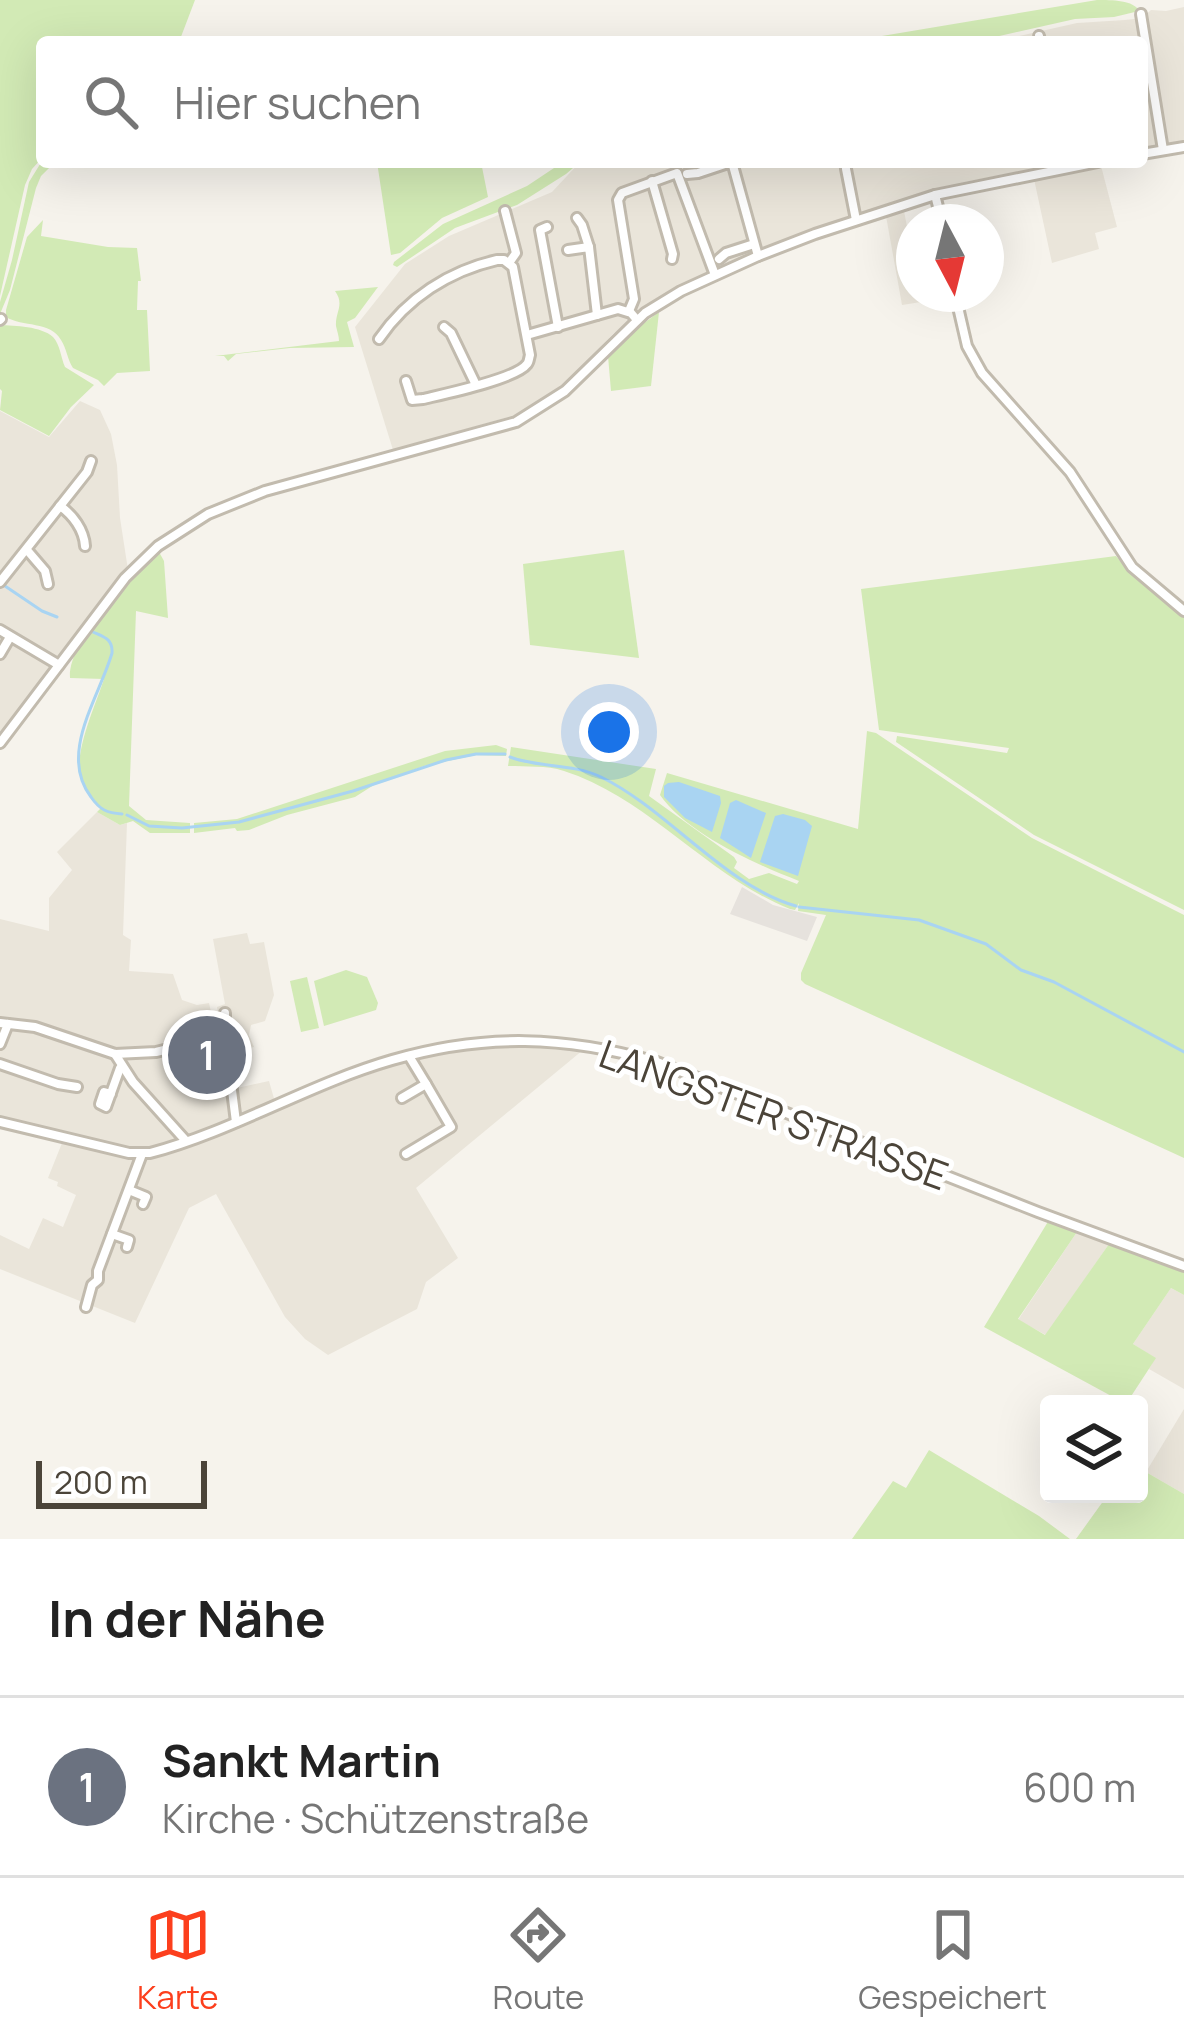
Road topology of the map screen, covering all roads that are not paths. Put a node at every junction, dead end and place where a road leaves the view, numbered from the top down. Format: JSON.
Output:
{"nodes":[{"id":1,"x":1141,"y":14,"type":"dead end"},
{"id":2,"x":1144,"y":36,"type":"edge"},
{"id":3,"x":1148,"y":59,"type":"edge"},
{"id":4,"x":1184,"y":147,"type":"edge"},
{"id":5,"x":1162,"y":150,"type":"junction"},
{"id":6,"x":1148,"y":153,"type":"edge"},
{"id":7,"x":713,"y":168,"type":"edge"},
{"id":8,"x":734,"y":168,"type":"edge"},
{"id":9,"x":1047,"y":168,"type":"edge"},
{"id":10,"x":846,"y":169,"type":"dead end"},
{"id":11,"x":687,"y":174,"type":"dead end"},
{"id":12,"x":652,"y":182,"type":"junction"},
{"id":13,"x":935,"y":195,"type":"junction"},
{"id":14,"x":937,"y":204,"type":"edge"},
{"id":15,"x":505,"y":211,"type":"dead end"},
{"id":16,"x":577,"y":218,"type":"dead end"},
{"id":17,"x":856,"y":220,"type":"junction"},
{"id":18,"x":547,"y":227,"type":"dead end"},
{"id":19,"x":754,"y":244,"type":"junction"},
{"id":20,"x":589,"y":248,"type":"junction"},
{"id":21,"x":568,"y":250,"type":"dead end"},
{"id":22,"x":758,"y":256,"type":"junction"},
{"id":23,"x":719,"y":259,"type":"dead end"},
{"id":24,"x":672,"y":260,"type":"dead end"},
{"id":25,"x":509,"y":263,"type":"junction"},
{"id":26,"x":716,"y":275,"type":"junction"},
{"id":27,"x":629,"y":311,"type":"junction"},
{"id":28,"x":959,"y":312,"type":"edge"},
{"id":29,"x":597,"y":315,"type":"junction"},
{"id":30,"x":637,"y":320,"type":"junction"},
{"id":31,"x":444,"y":326,"type":"dead end"},
{"id":32,"x":558,"y":327,"type":"junction"},
{"id":33,"x":527,"y":335,"type":"junction"},
{"id":34,"x":380,"y":339,"type":"dead end"},
{"id":35,"x":406,"y":381,"type":"dead end"},
{"id":36,"x":476,"y":385,"type":"junction"},
{"id":37,"x":92,"y":461,"type":"dead end"},
{"id":38,"x":61,"y":506,"type":"junction"},
{"id":39,"x":86,"y":546,"type":"dead end"},
{"id":40,"x":27,"y":550,"type":"junction"},
{"id":41,"x":0,"y":582,"type":"edge"},
{"id":42,"x":48,"y":584,"type":"dead end"},
{"id":43,"x":1184,"y":611,"type":"edge"},
{"id":44,"x":0,"y":630,"type":"edge"},
{"id":45,"x":10,"y":637,"type":"junction"},
{"id":46,"x":0,"y":654,"type":"edge"},
{"id":47,"x":59,"y":665,"type":"junction"},
{"id":48,"x":0,"y":743,"type":"edge"},
{"id":49,"x":225,"y":1013,"type":"dead end"},
{"id":50,"x":4,"y":1023,"type":"edge"},
{"id":51,"x":225,"y":1035,"type":"junction"},
{"id":52,"x":0,"y":1044,"type":"edge"},
{"id":53,"x":115,"y":1054,"type":"junction"},
{"id":54,"x":409,"y":1056,"type":"junction"},
{"id":55,"x":0,"y":1064,"type":"edge"},
{"id":56,"x":121,"y":1066,"type":"junction"},
{"id":57,"x":426,"y":1084,"type":"junction"},
{"id":58,"x":77,"y":1087,"type":"dead end"},
{"id":59,"x":111,"y":1094,"type":"dead end"},
{"id":60,"x":402,"y":1098,"type":"dead end"},
{"id":61,"x":0,"y":1122,"type":"edge"},
{"id":62,"x":236,"y":1122,"type":"junction"},
{"id":63,"x":187,"y":1141,"type":"junction"},
{"id":64,"x":142,"y":1154,"type":"junction"},
{"id":65,"x":406,"y":1154,"type":"dead end"},
{"id":66,"x":129,"y":1190,"type":"junction"},
{"id":67,"x":143,"y":1204,"type":"dead end"},
{"id":68,"x":112,"y":1234,"type":"junction"},
{"id":69,"x":127,"y":1247,"type":"dead end"},
{"id":70,"x":1184,"y":1266,"type":"edge"},
{"id":71,"x":86,"y":1307,"type":"dead end"}],
"edges":[{"from":1,"to":2,"type":"street"},
{"from":3,"to":5,"type":"street"},
{"from":4,"to":5,"type":"street"},
{"from":5,"to":6,"type":"street"},
{"from":7,"to":11,"type":"street"},
{"from":8,"to":19,"type":"street"},
{"from":9,"to":13,"type":"street"},
{"from":10,"to":17,"type":"street"},
{"from":12,"to":24,"type":"street"},
{"from":12,"to":26,"type":"street"},
{"from":12,"to":27,"type":"street"},
{"from":13,"to":14,"type":"street"},
{"from":13,"to":17,"type":"street"},
{"from":15,"to":25,"type":"street"},
{"from":16,"to":20,"type":"street"},
{"from":17,"to":22,"type":"street"},
{"from":18,"to":32,"type":"street"},
{"from":19,"to":22,"type":"street"},
{"from":19,"to":23,"type":"street"},
{"from":20,"to":21,"type":"street"},
{"from":20,"to":29,"type":"street"},
{"from":22,"to":26,"type":"street"},
{"from":25,"to":33,"type":"street"},
{"from":25,"to":34,"type":"street"},
{"from":26,"to":30,"type":"street"},
{"from":27,"to":29,"type":"street"},
{"from":27,"to":30,"type":"street"},
{"from":28,"to":43,"type":"street"},
{"from":29,"to":32,"type":"street"},
{"from":30,"to":47,"type":"street"},
{"from":31,"to":36,"type":"street"},
{"from":32,"to":33,"type":"street"},
{"from":33,"to":36,"type":"street"},
{"from":35,"to":36,"type":"street"},
{"from":37,"to":38,"type":"street"},
{"from":38,"to":39,"type":"street"},
{"from":38,"to":40,"type":"street"},
{"from":40,"to":41,"type":"street"},
{"from":40,"to":42,"type":"street"},
{"from":44,"to":45,"type":"street"},
{"from":45,"to":46,"type":"street"},
{"from":45,"to":47,"type":"street"},
{"from":47,"to":48,"type":"street"},
{"from":49,"to":51,"type":"street"},
{"from":50,"to":52,"type":"street"},
{"from":50,"to":53,"type":"street"},
{"from":51,"to":53,"type":"street"},
{"from":51,"to":62,"type":"street"},
{"from":53,"to":56,"type":"street"},
{"from":54,"to":57,"type":"street"},
{"from":54,"to":62,"type":"street","name":"LANGSTER STRASSE"},
{"from":54,"to":70,"type":"street","name":"LANGSTER STRASSE"},
{"from":55,"to":58,"type":"street"},
{"from":56,"to":59,"type":"street"},
{"from":56,"to":63,"type":"street"},
{"from":57,"to":60,"type":"street"},
{"from":57,"to":65,"type":"street"},
{"from":61,"to":64,"type":"street","name":"LANGSTER STRASSE"},
{"from":62,"to":63,"type":"street","name":"LANGSTER STRASSE"},
{"from":63,"to":64,"type":"street","name":"LANGSTER STRASSE"},
{"from":64,"to":66,"type":"street"},
{"from":66,"to":67,"type":"street"},
{"from":66,"to":68,"type":"street"},
{"from":68,"to":69,"type":"street"},
{"from":68,"to":71,"type":"street"}]}
